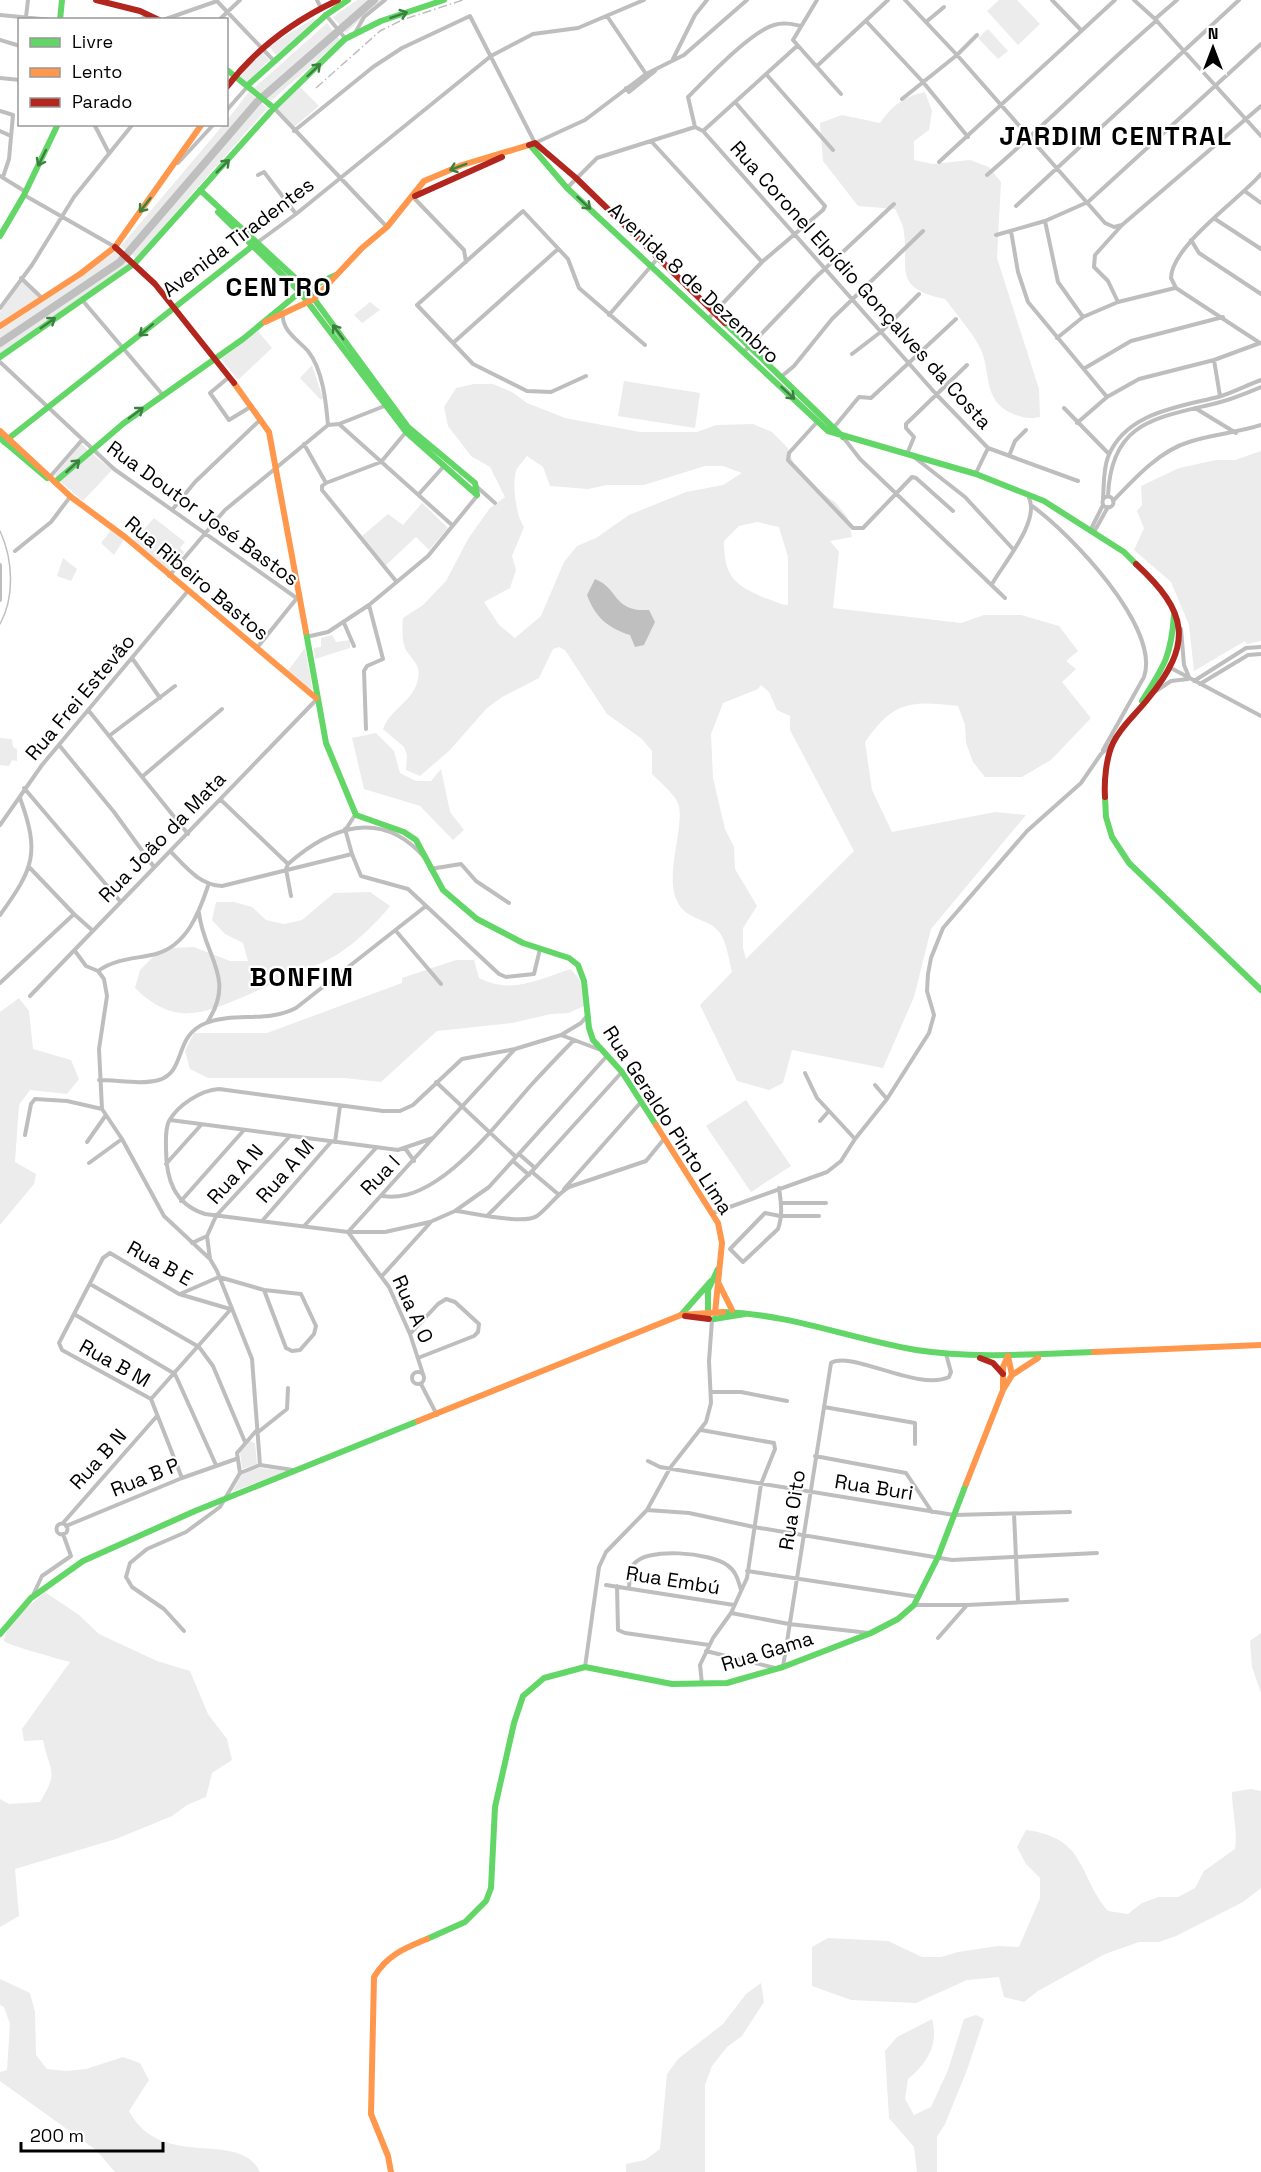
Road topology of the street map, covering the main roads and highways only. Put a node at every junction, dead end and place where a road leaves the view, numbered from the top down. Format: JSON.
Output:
{"nodes":[{"id":1,"x":62,"y":0,"type":"edge"},
{"id":2,"x":96,"y":0,"type":"edge"},
{"id":3,"x":338,"y":0,"type":"edge"},
{"id":4,"x":348,"y":0,"type":"edge"},
{"id":5,"x":444,"y":0,"type":"edge"},
{"id":6,"x":105,"y":1,"type":"edge"},
{"id":7,"x":312,"y":14,"type":"junction"},
{"id":8,"x":327,"y":16,"type":"junction"},
{"id":9,"x":60,"y":18,"type":"edge"},
{"id":10,"x":159,"y":18,"type":"edge"},
{"id":11,"x":228,"y":70,"type":"edge"},
{"id":12,"x":235,"y":75,"type":"junction"},
{"id":13,"x":228,"y":85,"type":"edge"},
{"id":14,"x":250,"y":86,"type":"junction"},
{"id":15,"x":274,"y":108,"type":"junction"},
{"id":16,"x":57,"y":126,"type":"edge"},
{"id":17,"x":201,"y":126,"type":"edge"},
{"id":18,"x":532,"y":142,"type":"junction"},
{"id":19,"x":199,"y":192,"type":"junction"},
{"id":20,"x":0,"y":236,"type":"edge"},
{"id":21,"x":255,"y":244,"type":"junction"},
{"id":22,"x":117,"y":247,"type":"junction"},
{"id":23,"x":133,"y":261,"type":"junction"},
{"id":24,"x":340,"y":274,"type":"junction"},
{"id":25,"x":303,"y":290,"type":"junction"},
{"id":26,"x":314,"y":299,"type":"junction"},
{"id":27,"x":288,"y":302,"type":"junction"},
{"id":28,"x":307,"y":304,"type":"junction"},
{"id":29,"x":172,"y":307,"type":"junction"},
{"id":30,"x":283,"y":312,"type":"junction"},
{"id":31,"x":265,"y":322,"type":"junction"},
{"id":32,"x":0,"y":326,"type":"edge"},
{"id":33,"x":0,"y":357,"type":"edge"},
{"id":34,"x":214,"y":360,"type":"junction"},
{"id":35,"x":387,"y":405,"type":"junction"},
{"id":36,"x":407,"y":429,"type":"junction"},
{"id":37,"x":0,"y":431,"type":"edge"},
{"id":38,"x":843,"y":437,"type":"junction"},
{"id":39,"x":4,"y":439,"type":"edge"},
{"id":40,"x":51,"y":479,"type":"junction"},
{"id":41,"x":1174,"y":611,"type":"junction"},
{"id":42,"x":1168,"y":666,"type":"junction"},
{"id":43,"x":316,"y":699,"type":"junction"},
{"id":44,"x":1261,"y":990,"type":"edge"},
{"id":45,"x":718,"y":1269,"type":"junction"},
{"id":46,"x":711,"y":1281,"type":"junction"},
{"id":47,"x":718,"y":1282,"type":"junction"},
{"id":48,"x":715,"y":1310,"type":"junction"},
{"id":49,"x":732,"y":1310,"type":"junction"},
{"id":50,"x":706,"y":1311,"type":"junction"},
{"id":51,"x":752,"y":1312,"type":"junction"},
{"id":52,"x":681,"y":1315,"type":"junction"},
{"id":53,"x":712,"y":1319,"type":"junction"},
{"id":54,"x":1261,"y":1345,"type":"edge"},
{"id":55,"x":973,"y":1355,"type":"junction"},
{"id":56,"x":1008,"y":1356,"type":"junction"},
{"id":57,"x":1045,"y":1356,"type":"junction"},
{"id":58,"x":1003,"y":1374,"type":"junction"},
{"id":59,"x":1012,"y":1375,"type":"junction"},
{"id":60,"x":1003,"y":1390,"type":"junction"},
{"id":61,"x":0,"y":1635,"type":"edge"},
{"id":62,"x":391,"y":2172,"type":"edge"}],
"edges":[{"from":1,"to":9,"type":"main road"},
{"from":2,"to":6,"type":"main road"},
{"from":3,"to":7,"type":"main road"},
{"from":4,"to":8,"type":"main road"},
{"from":15,"to":5,"type":"main road","one_way":true},
{"from":6,"to":10,"type":"main road"},
{"from":7,"to":8,"type":"main road"},
{"from":7,"to":12,"type":"main road"},
{"from":8,"to":14,"type":"main road"},
{"from":11,"to":12,"type":"main road"},
{"from":12,"to":13,"type":"main road"},
{"from":12,"to":14,"type":"main road"},
{"from":14,"to":15,"type":"main road"},
{"from":19,"to":15,"type":"main road","one_way":true},
{"from":16,"to":20,"type":"main road","one_way":true},
{"from":17,"to":22,"type":"main road","one_way":true},
{"from":18,"to":24,"type":"main road"},
{"from":18,"to":38,"type":"main road","name":"Avenida 8 de Dezembro"},
{"from":18,"to":38,"type":"main road","name":"Avenida 8 de Dezembro","one_way":true},
{"from":19,"to":21,"type":"main road"},
{"from":19,"to":23,"type":"main road"},
{"from":21,"to":25,"type":"main road"},
{"from":21,"to":29,"type":"main road","name":"Avenida Tiradentes"},
{"from":22,"to":23,"type":"main road"},
{"from":22,"to":32,"type":"main road"},
{"from":23,"to":29,"type":"main road"},
{"from":33,"to":23,"type":"main road","one_way":true},
{"from":24,"to":25,"type":"main road"},
{"from":24,"to":26,"type":"main road"},
{"from":25,"to":26,"type":"main road"},
{"from":25,"to":27,"type":"main road"},
{"from":25,"to":28,"type":"main road"},
{"from":26,"to":28,"type":"main road"},
{"from":35,"to":26,"type":"main road","one_way":true},
{"from":27,"to":30,"type":"main road"},
{"from":27,"to":31,"type":"main road"},
{"from":28,"to":30,"type":"main road"},
{"from":28,"to":35,"type":"main road"},
{"from":29,"to":34,"type":"main road"},
{"from":29,"to":39,"type":"main road","name":"Avenida Tiradentes","one_way":true},
{"from":30,"to":31,"type":"main road"},
{"from":31,"to":34,"type":"main road"},
{"from":40,"to":34,"type":"main road","one_way":true},
{"from":34,"to":43,"type":"main road"},
{"from":35,"to":36,"type":"main road"},
{"from":36,"to":36,"type":"main road"},
{"from":37,"to":39,"type":"main road","name":"Rua Ribeiro Bastos"},
{"from":38,"to":41,"type":"main road"},
{"from":39,"to":40,"type":"main road","name":"Rua Ribeiro Bastos"},
{"from":40,"to":43,"type":"main road","name":"Rua Ribeiro Bastos"},
{"from":41,"to":42,"type":"main road"},
{"from":41,"to":42,"type":"main road"},
{"from":42,"to":44,"type":"main road"},
{"from":43,"to":45,"type":"main road","name":"Rua Geraldo Pinto Lima"},
{"from":45,"to":46,"type":"main road"},
{"from":45,"to":47,"type":"main road","name":"Rua Geraldo Pinto Lima"},
{"from":46,"to":50,"type":"main road"},
{"from":46,"to":52,"type":"main road"},
{"from":47,"to":48,"type":"main road","name":"Rua Geraldo Pinto Lima"},
{"from":47,"to":49,"type":"main road"},
{"from":48,"to":49,"type":"main road"},
{"from":48,"to":50,"type":"main road"},
{"from":48,"to":53,"type":"main road","name":"Rua Geraldo Pinto Lima"},
{"from":49,"to":51,"type":"main road"},
{"from":50,"to":52,"type":"main road"},
{"from":50,"to":53,"type":"main road"},
{"from":51,"to":53,"type":"main road"},
{"from":51,"to":55,"type":"main road"},
{"from":52,"to":53,"type":"main road"},
{"from":52,"to":61,"type":"main road"},
{"from":54,"to":57,"type":"main road"},
{"from":55,"to":56,"type":"main road"},
{"from":55,"to":58,"type":"main road"},
{"from":56,"to":57,"type":"main road"},
{"from":56,"to":58,"type":"main road"},
{"from":56,"to":59,"type":"main road"},
{"from":57,"to":59,"type":"main road"},
{"from":58,"to":59,"type":"main road"},
{"from":58,"to":60,"type":"main road"},
{"from":59,"to":60,"type":"main road"},
{"from":60,"to":62,"type":"main road","name":"Rua Gama"}]}
